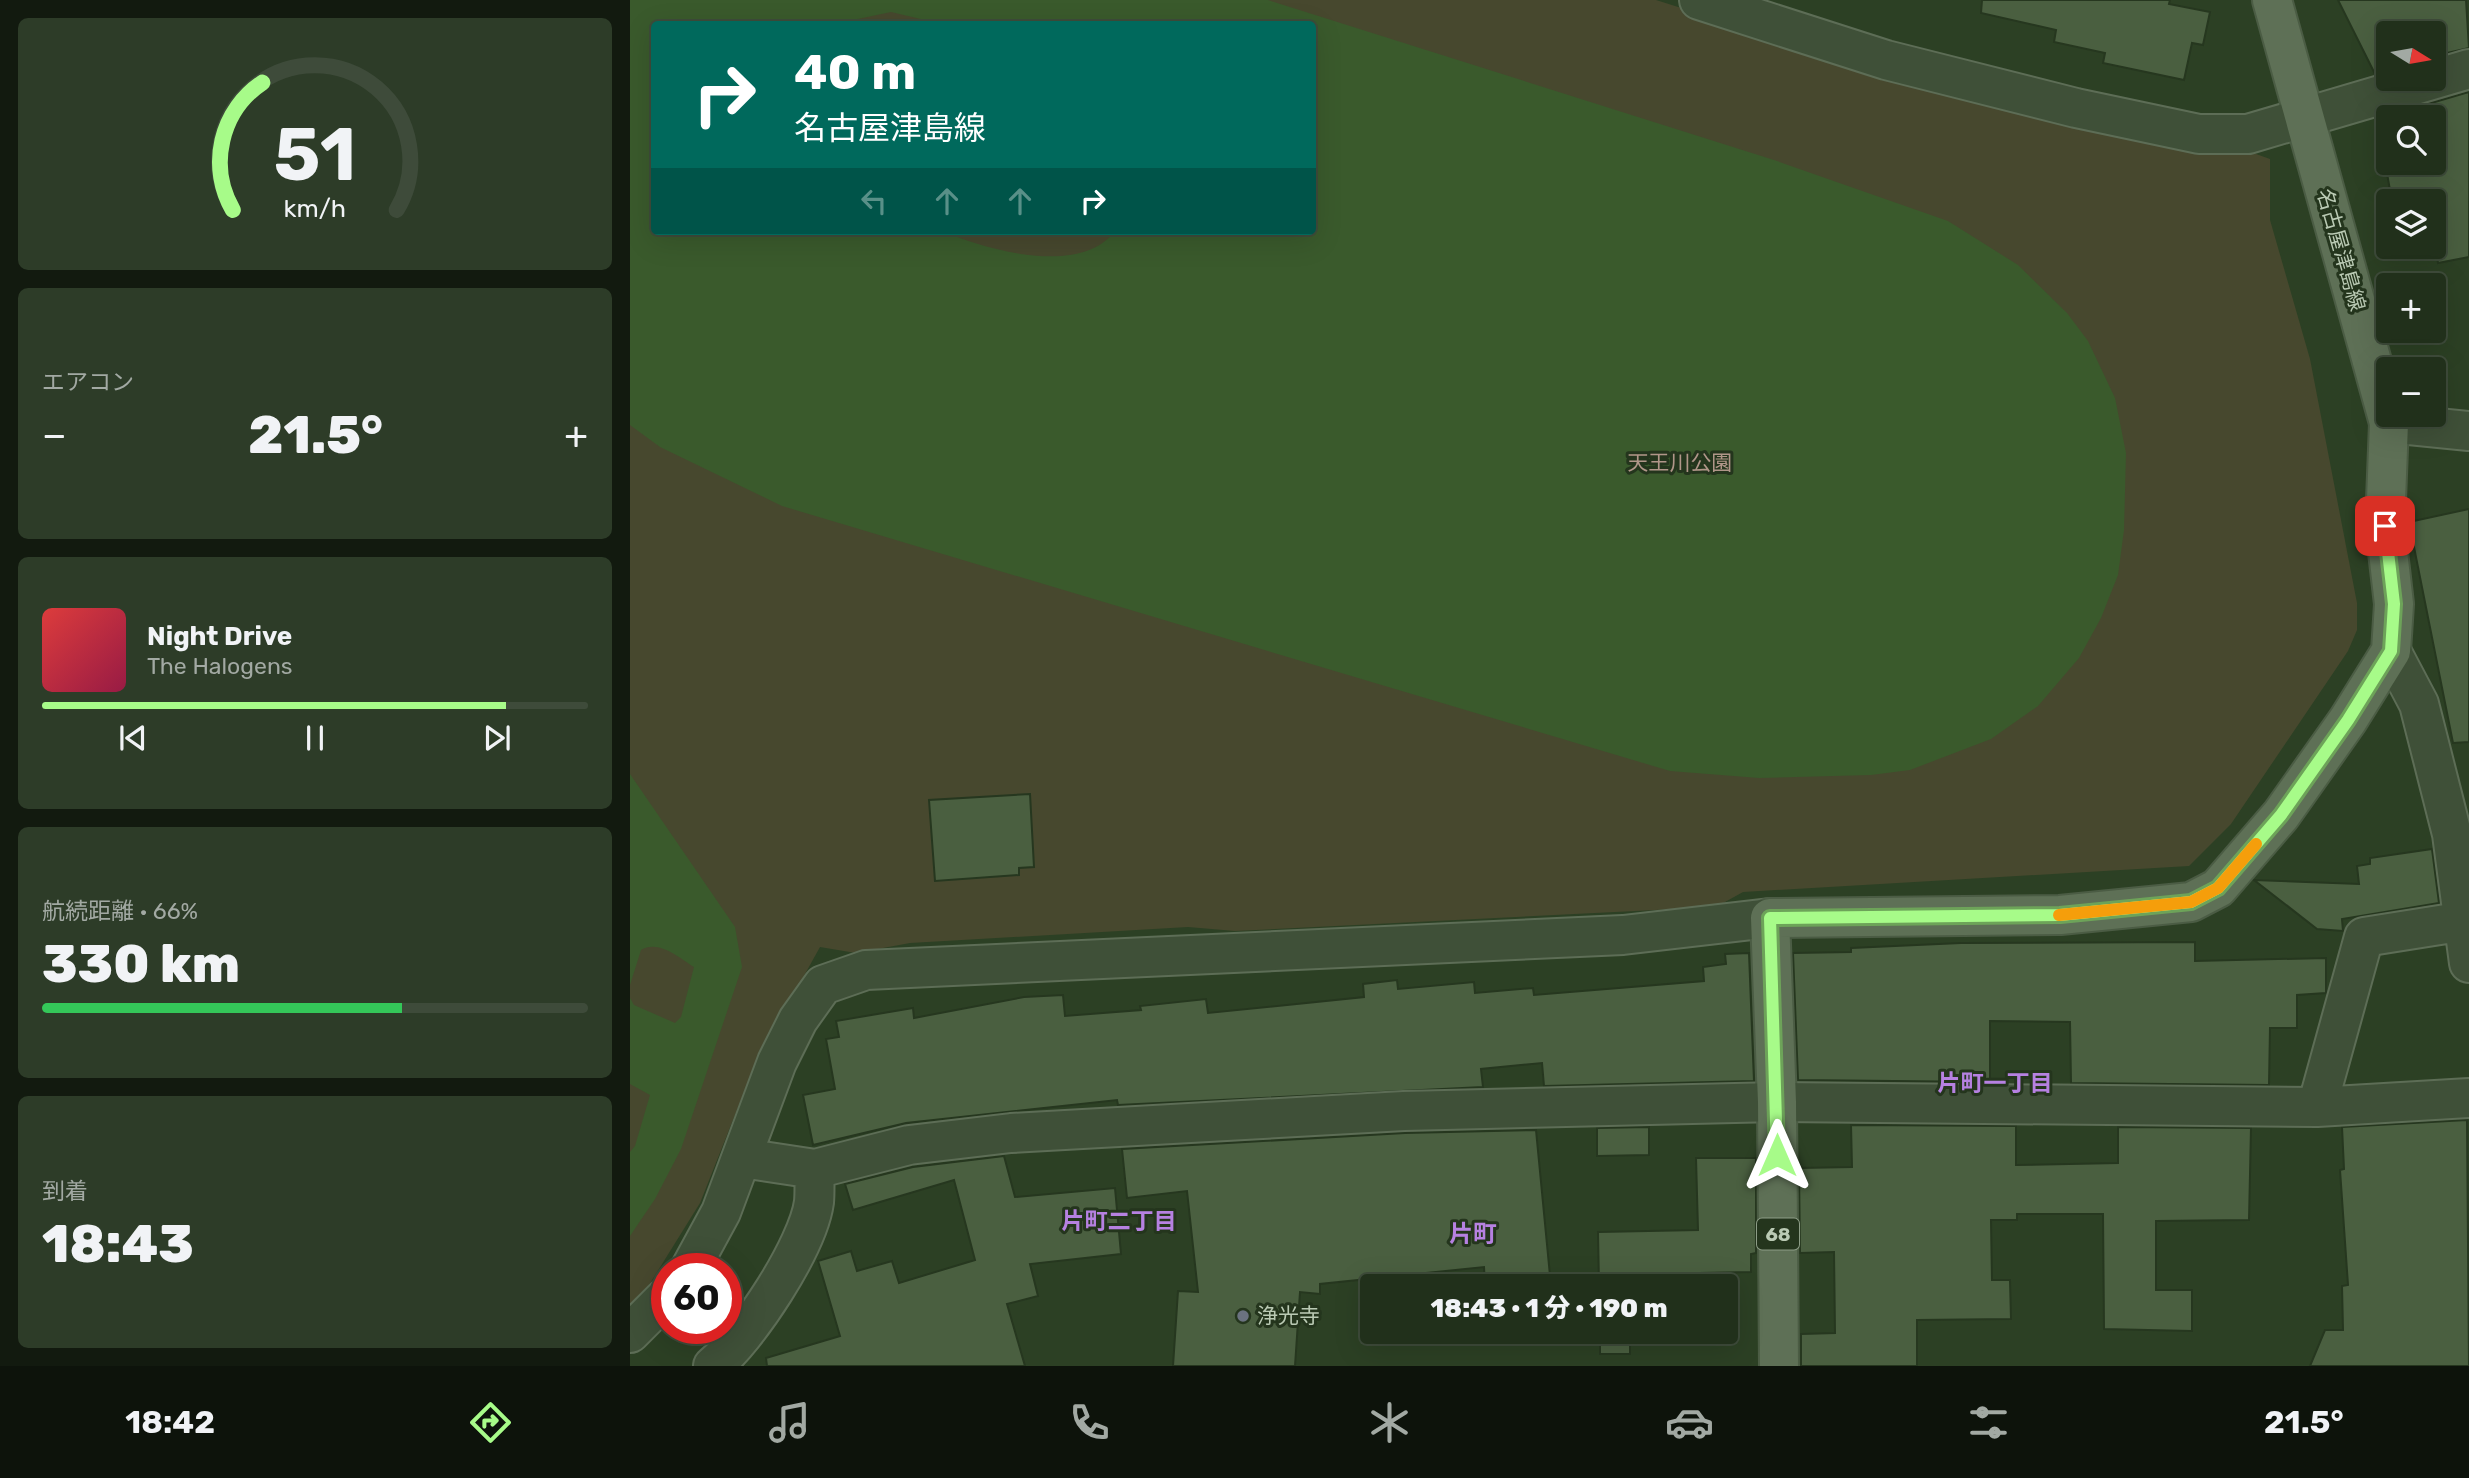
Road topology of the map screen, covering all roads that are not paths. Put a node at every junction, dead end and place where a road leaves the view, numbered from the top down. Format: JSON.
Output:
{"nodes":[{"id":1,"x":1699,"y":0,"type":"edge"},
{"id":2,"x":2272,"y":0,"type":"edge"},
{"id":3,"x":2469,"y":69,"type":"edge"},
{"id":4,"x":2304,"y":117,"type":"junction"},
{"id":5,"x":2376,"y":377,"type":"edge"},
{"id":6,"x":2389,"y":427,"type":"edge"},
{"id":7,"x":2423,"y":427,"type":"edge"},
{"id":8,"x":2469,"y":431,"type":"edge"},
{"id":9,"x":2391,"y":651,"type":"junction"},
{"id":10,"x":1770,"y":918,"type":"junction"},
{"id":11,"x":2465,"y":921,"type":"junction"},
{"id":12,"x":2469,"y":963,"type":"edge"},
{"id":13,"x":2469,"y":1098,"type":"edge"},
{"id":14,"x":1777,"y":1102,"type":"junction"},
{"id":15,"x":2317,"y":1107,"type":"junction"},
{"id":16,"x":742,"y":1158,"type":"junction"},
{"id":17,"x":815,"y":1169,"type":"junction"},
{"id":18,"x":699,"y":1253,"type":"edge"},
{"id":19,"x":651,"y":1312,"type":"edge"},
{"id":20,"x":630,"y":1333,"type":"edge"},
{"id":21,"x":717,"y":1365,"type":"edge"},
{"id":22,"x":1779,"y":1366,"type":"edge"}],
"edges":[{"from":1,"to":4,"type":"street"},
{"from":2,"to":4,"type":"main road","name":"名古屋津島線"},
{"from":3,"to":4,"type":"street"},
{"from":4,"to":5,"type":"main road","name":"名古屋津島線"},
{"from":6,"to":9,"type":"main road","name":"名古屋津島線"},
{"from":7,"to":8,"type":"street"},
{"from":9,"to":10,"type":"main road","name":"名古屋津島線"},
{"from":9,"to":11,"type":"street"},
{"from":10,"to":14,"type":"main road","number":"68"},
{"from":10,"to":16,"type":"street"},
{"from":11,"to":12,"type":"street"},
{"from":11,"to":15,"type":"street"},
{"from":13,"to":15,"type":"street"},
{"from":14,"to":15,"type":"street"},
{"from":14,"to":17,"type":"street"},
{"from":14,"to":22,"type":"main road","number":"68"},
{"from":16,"to":17,"type":"street"},
{"from":16,"to":18,"type":"street"},
{"from":17,"to":21,"type":"street"},
{"from":19,"to":20,"type":"street"}]}
